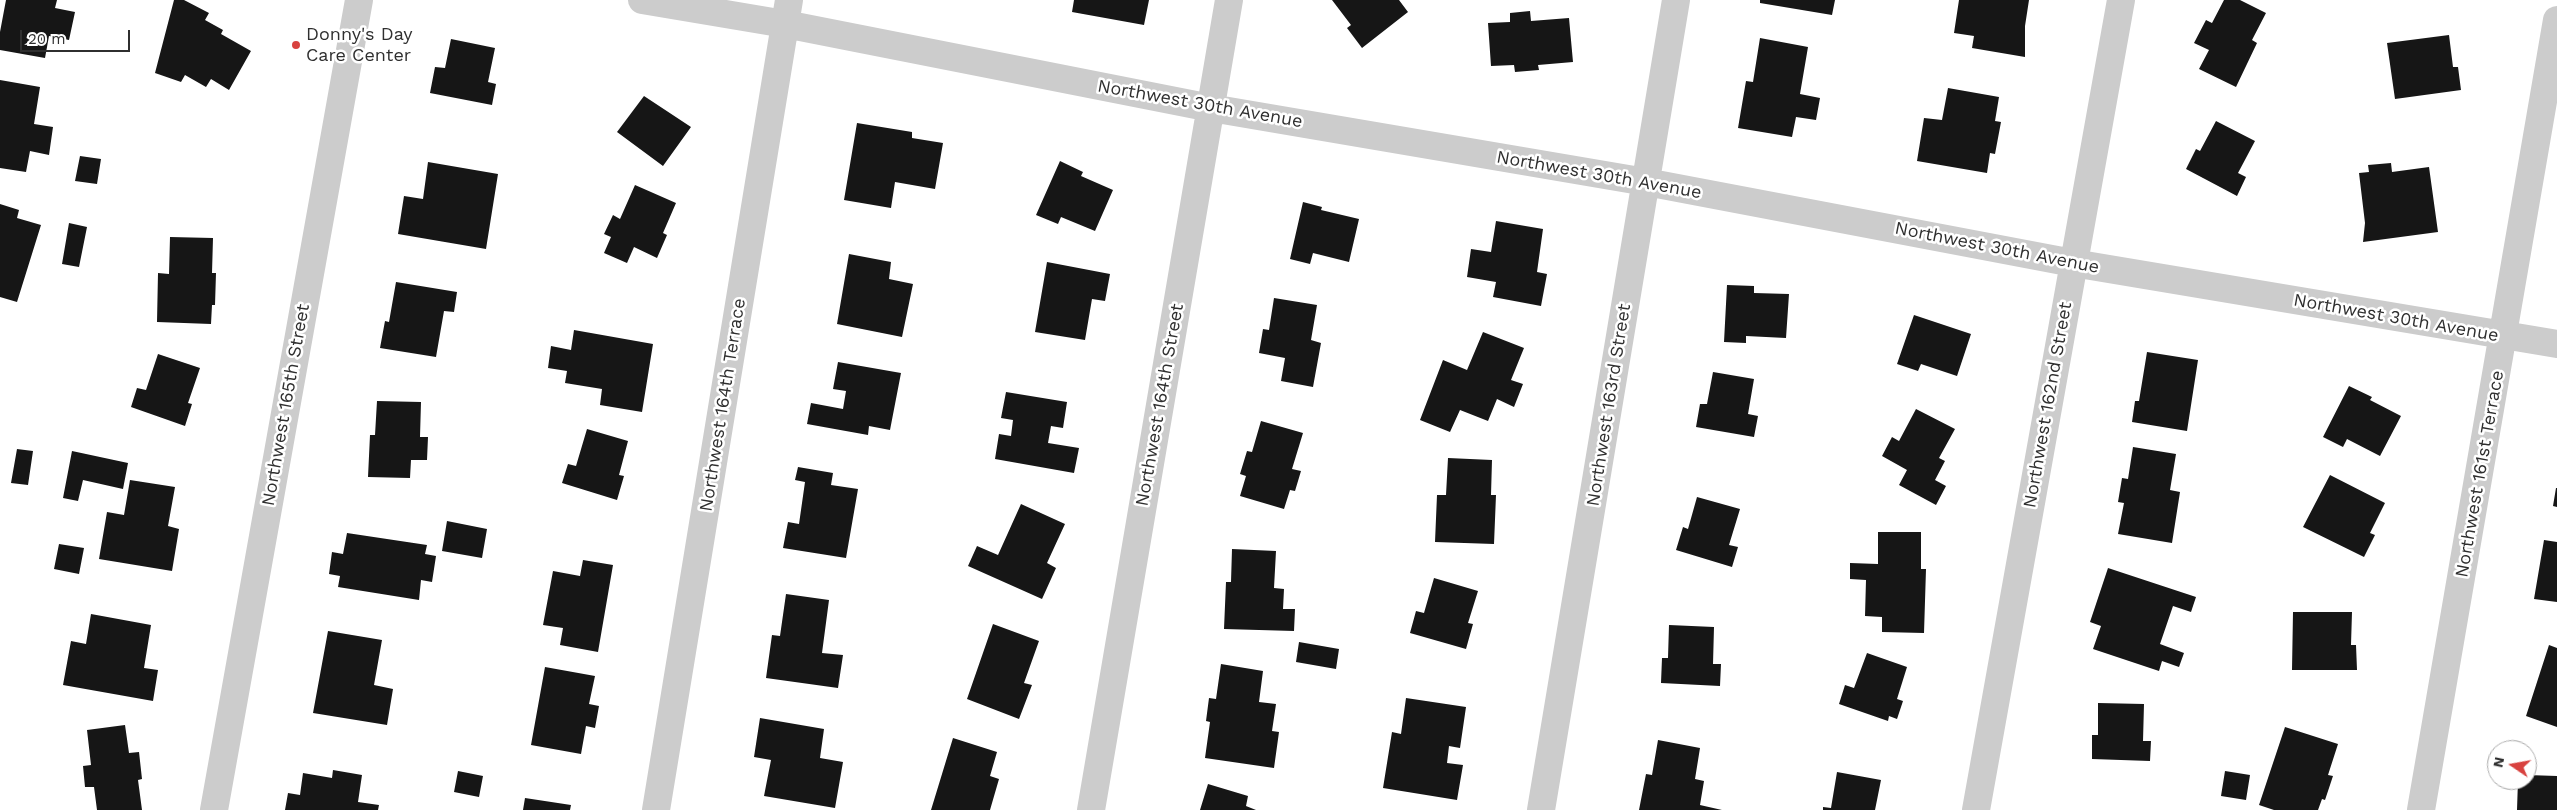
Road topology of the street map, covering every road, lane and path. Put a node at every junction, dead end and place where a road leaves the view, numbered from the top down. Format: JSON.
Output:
{"nodes":[{"id":1,"x":358,"y":0,"type":"edge"},
{"id":2,"x":642,"y":0,"type":"edge"},
{"id":3,"x":1229,"y":0,"type":"edge"},
{"id":4,"x":1676,"y":0,"type":"edge"},
{"id":5,"x":2121,"y":0,"type":"edge"},
{"id":6,"x":787,"y":12,"type":"edge"},
{"id":7,"x":2557,"y":20,"type":"edge"},
{"id":8,"x":1211,"y":108,"type":"junction"},
{"id":9,"x":1646,"y":182,"type":"junction"},
{"id":10,"x":2073,"y":263,"type":"junction"},
{"id":11,"x":2504,"y":336,"type":"junction"},
{"id":12,"x":2557,"y":344,"type":"edge"},
{"id":13,"x":214,"y":810,"type":"edge"},
{"id":14,"x":656,"y":810,"type":"edge"},
{"id":15,"x":1091,"y":810,"type":"edge"},
{"id":16,"x":1541,"y":810,"type":"edge"},
{"id":17,"x":1976,"y":810,"type":"edge"},
{"id":18,"x":2421,"y":810,"type":"edge"}],
"edges":[{"from":1,"to":13,"type":"street","name":"Northwest 165th Street"},
{"from":2,"to":6,"type":"street","name":"Northwest 30th Avenue"},
{"from":3,"to":8,"type":"street","name":"Northwest 164th Street"},
{"from":4,"to":9,"type":"street","name":"Northwest 163rd Street"},
{"from":5,"to":10,"type":"street","name":"Northwest 162nd Street"},
{"from":6,"to":8,"type":"street","name":"Northwest 30th Avenue"},
{"from":6,"to":14,"type":"street","name":"Northwest 164th Terrace"},
{"from":7,"to":11,"type":"street","name":"Northwest 161st Terrace"},
{"from":8,"to":9,"type":"street","name":"Northwest 30th Avenue"},
{"from":8,"to":15,"type":"street","name":"Northwest 164th Street"},
{"from":9,"to":10,"type":"street","name":"Northwest 30th Avenue"},
{"from":9,"to":16,"type":"street","name":"Northwest 163rd Street"},
{"from":10,"to":11,"type":"street","name":"Northwest 30th Avenue"},
{"from":10,"to":17,"type":"street","name":"Northwest 162nd Street"},
{"from":11,"to":12,"type":"street","name":"Northwest 30th Avenue"},
{"from":11,"to":18,"type":"street","name":"Northwest 161st Terrace"}]}
